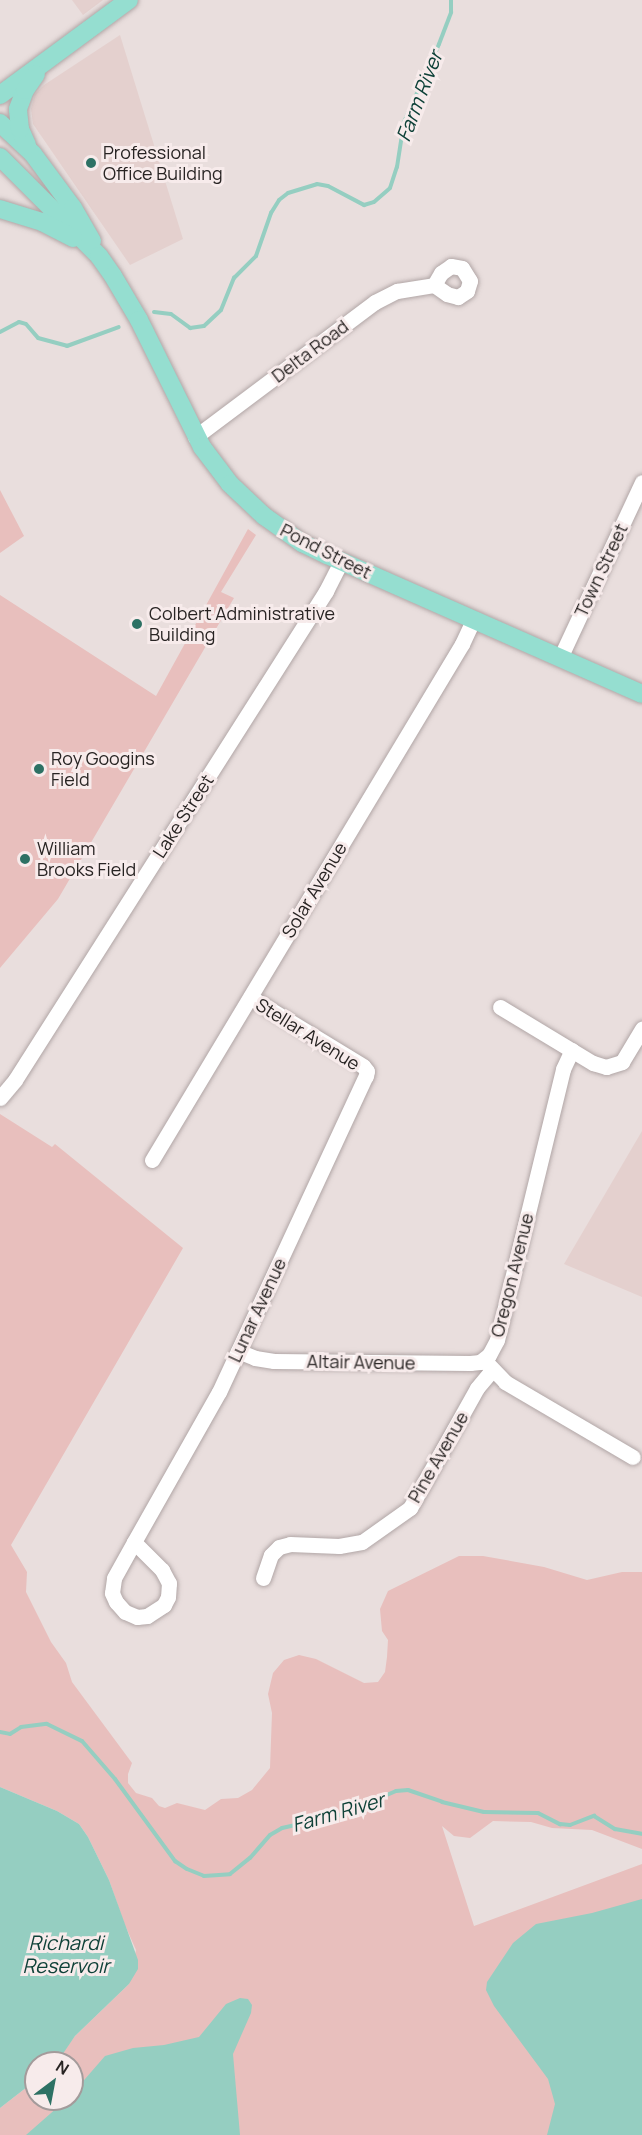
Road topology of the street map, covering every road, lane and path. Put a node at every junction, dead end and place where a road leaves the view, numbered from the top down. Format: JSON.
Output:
{"nodes":[{"id":1,"x":118,"y":3,"type":"edge"},
{"id":2,"x":51,"y":58,"type":"junction"},
{"id":3,"x":0,"y":95,"type":"edge"},
{"id":4,"x":0,"y":123,"type":"edge"},
{"id":5,"x":33,"y":154,"type":"junction"},
{"id":6,"x":0,"y":157,"type":"edge"},
{"id":7,"x":0,"y":209,"type":"edge"},
{"id":8,"x":99,"y":256,"type":"junction"},
{"id":9,"x":434,"y":285,"type":"dead end"},
{"id":10,"x":195,"y":437,"type":"junction"},
{"id":11,"x":642,"y":482,"type":"edge"},
{"id":12,"x":341,"y":562,"type":"junction"},
{"id":13,"x":473,"y":620,"type":"junction"},
{"id":14,"x":560,"y":658,"type":"junction"},
{"id":15,"x":642,"y":694,"type":"edge"},
{"id":16,"x":250,"y":997,"type":"junction"},
{"id":17,"x":500,"y":1007,"type":"dead end"},
{"id":18,"x":642,"y":1029,"type":"edge"},
{"id":19,"x":572,"y":1050,"type":"junction"},
{"id":20,"x":367,"y":1071,"type":"joint"},
{"id":21,"x":0,"y":1098,"type":"edge"},
{"id":22,"x":152,"y":1160,"type":"dead end"},
{"id":23,"x":238,"y":1351,"type":"junction"},
{"id":24,"x":488,"y":1364,"type":"junction"},
{"id":25,"x":633,"y":1457,"type":"dead end"},
{"id":26,"x":134,"y":1542,"type":"junction"},
{"id":27,"x":262,"y":1578,"type":"dead end"}],
"edges":[{"from":1,"to":2,"type":"main road"},
{"from":2,"to":3,"type":"main road"},
{"from":2,"to":5,"type":"main road"},
{"from":4,"to":5,"type":"main road","name":"Pond Street"},
{"from":5,"to":8,"type":"main road","name":"Pond Street"},
{"from":6,"to":8,"type":"main road","name":"Pond Street"},
{"from":7,"to":8,"type":"main road"},
{"from":8,"to":10,"type":"main road","name":"Pond Street"},
{"from":9,"to":10,"type":"street","name":"Delta Road"},
{"from":10,"to":12,"type":"main road","name":"Pond Street"},
{"from":11,"to":14,"type":"street","name":"Town Street"},
{"from":12,"to":13,"type":"main road","name":"Pond Street"},
{"from":12,"to":21,"type":"street","name":"Lake Street"},
{"from":13,"to":14,"type":"main road","name":"Pond Street"},
{"from":13,"to":16,"type":"street","name":"Solar Avenue"},
{"from":14,"to":15,"type":"main road","name":"Pond Street"},
{"from":16,"to":20,"type":"street","name":"Stellar Avenue"},
{"from":16,"to":22,"type":"street","name":"Solar Avenue"},
{"from":17,"to":19,"type":"street"},
{"from":18,"to":19,"type":"street"},
{"from":19,"to":24,"type":"street","name":"Oregon Avenue"},
{"from":20,"to":23,"type":"street","name":"Lunar Avenue"},
{"from":23,"to":24,"type":"street","name":"Altair Avenue"},
{"from":23,"to":26,"type":"street","name":"Lunar Avenue"},
{"from":24,"to":25,"type":"street"},
{"from":24,"to":27,"type":"street","name":"Pine Avenue"},
{"from":26,"to":26,"type":"street","name":"Lunar Avenue"}]}
